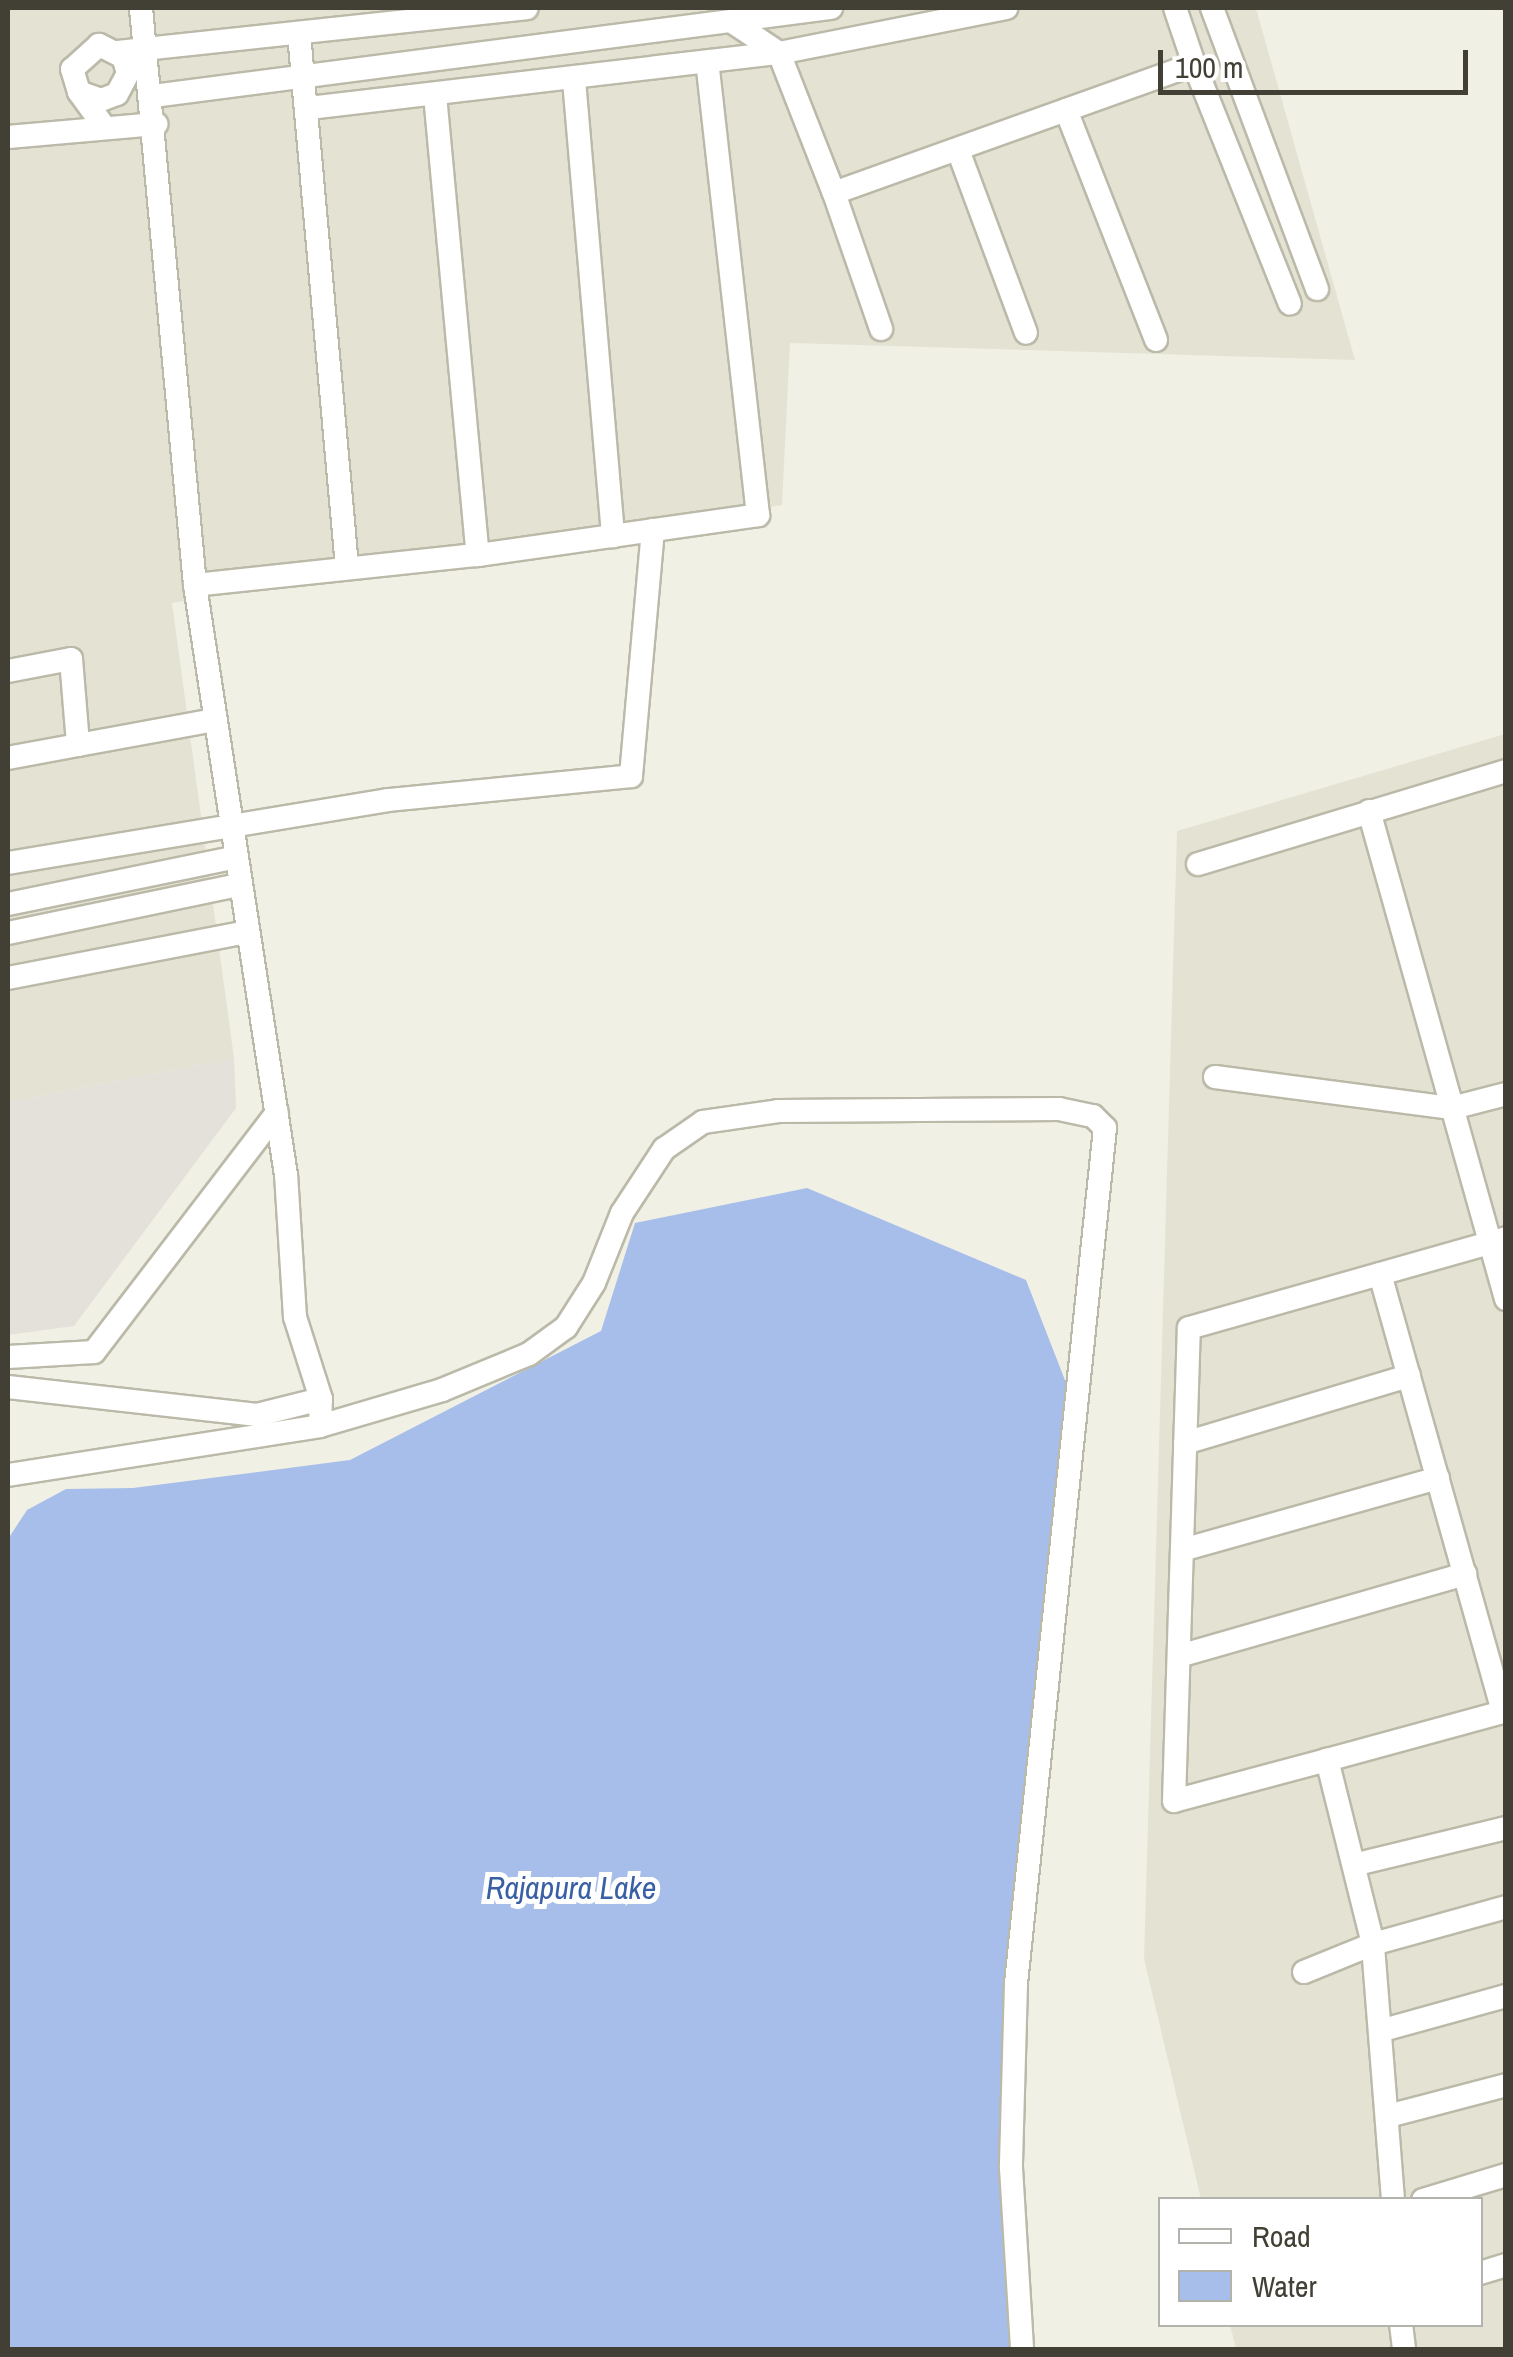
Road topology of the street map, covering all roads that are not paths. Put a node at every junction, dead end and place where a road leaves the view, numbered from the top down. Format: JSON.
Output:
{"nodes":[{"id":1,"x":141,"y":8,"type":"edge"},
{"id":2,"x":526,"y":8,"type":"edge"},
{"id":3,"x":831,"y":8,"type":"edge"},
{"id":4,"x":1007,"y":8,"type":"edge"},
{"id":5,"x":1175,"y":8,"type":"edge"},
{"id":6,"x":1212,"y":8,"type":"edge"},
{"id":7,"x":484,"y":10,"type":"edge"},
{"id":8,"x":807,"y":12,"type":"junction"},
{"id":9,"x":346,"y":18,"type":"edge"},
{"id":10,"x":734,"y":22,"type":"junction"},
{"id":11,"x":300,"y":34,"type":"junction"},
{"id":12,"x":147,"y":50,"type":"junction"},
{"id":13,"x":116,"y":52,"type":"junction"},
{"id":14,"x":779,"y":54,"type":"junction"},
{"id":15,"x":707,"y":63,"type":"junction"},
{"id":16,"x":1194,"y":64,"type":"junction"},
{"id":17,"x":306,"y":72,"type":"junction"},
{"id":18,"x":574,"y":80,"type":"junction"},
{"id":19,"x":79,"y":92,"type":"junction"},
{"id":20,"x":435,"y":95,"type":"junction"},
{"id":21,"x":153,"y":96,"type":"junction"},
{"id":22,"x":308,"y":108,"type":"junction"},
{"id":23,"x":1066,"y":110,"type":"junction"},
{"id":24,"x":156,"y":124,"type":"junction"},
{"id":25,"x":105,"y":128,"type":"junction"},
{"id":26,"x":8,"y":137,"type":"edge"},
{"id":27,"x":958,"y":150,"type":"junction"},
{"id":28,"x":834,"y":194,"type":"junction"},
{"id":29,"x":1316,"y":289,"type":"dead end"},
{"id":30,"x":1290,"y":304,"type":"dead end"},
{"id":31,"x":881,"y":329,"type":"dead end"},
{"id":32,"x":1026,"y":333,"type":"dead end"},
{"id":33,"x":1156,"y":340,"type":"dead end"},
{"id":34,"x":653,"y":530,"type":"junction"},
{"id":35,"x":613,"y":536,"type":"junction"},
{"id":36,"x":478,"y":556,"type":"junction"},
{"id":37,"x":347,"y":567,"type":"junction"},
{"id":38,"x":195,"y":585,"type":"junction"},
{"id":39,"x":8,"y":671,"type":"edge"},
{"id":40,"x":214,"y":720,"type":"junction"},
{"id":41,"x":78,"y":746,"type":"junction"},
{"id":42,"x":8,"y":758,"type":"edge"},
{"id":43,"x":1506,"y":771,"type":"edge"},
{"id":44,"x":1369,"y":811,"type":"junction"},
{"id":45,"x":227,"y":822,"type":"junction"},
{"id":46,"x":232,"y":858,"type":"junction"},
{"id":47,"x":8,"y":864,"type":"edge"},
{"id":48,"x":1198,"y":864,"type":"dead end"},
{"id":49,"x":237,"y":885,"type":"junction"},
{"id":50,"x":8,"y":904,"type":"edge"},
{"id":51,"x":246,"y":932,"type":"junction"},
{"id":52,"x":8,"y":933,"type":"edge"},
{"id":53,"x":8,"y":978,"type":"edge"},
{"id":54,"x":1215,"y":1078,"type":"dead end"},
{"id":55,"x":1506,"y":1094,"type":"edge"},
{"id":56,"x":1452,"y":1108,"type":"junction"},
{"id":57,"x":277,"y":1114,"type":"junction"},
{"id":58,"x":1498,"y":1240,"type":"edge"},
{"id":59,"x":1380,"y":1274,"type":"junction"},
{"id":60,"x":1506,"y":1299,"type":"edge"},
{"id":61,"x":8,"y":1357,"type":"edge"},
{"id":62,"x":1409,"y":1376,"type":"junction"},
{"id":63,"x":8,"y":1388,"type":"edge"},
{"id":64,"x":321,"y":1399,"type":"junction"},
{"id":65,"x":320,"y":1426,"type":"junction"},
{"id":66,"x":1185,"y":1443,"type":"junction"},
{"id":67,"x":8,"y":1475,"type":"edge"},
{"id":68,"x":1438,"y":1478,"type":"junction"},
{"id":69,"x":1182,"y":1550,"type":"junction"},
{"id":70,"x":1465,"y":1574,"type":"junction"},
{"id":71,"x":1178,"y":1656,"type":"junction"},
{"id":72,"x":1504,"y":1711,"type":"edge"},
{"id":73,"x":1327,"y":1760,"type":"junction"},
{"id":74,"x":1506,"y":1828,"type":"edge"},
{"id":75,"x":1357,"y":1864,"type":"junction"},
{"id":76,"x":1506,"y":1907,"type":"edge"},
{"id":77,"x":1372,"y":1944,"type":"junction"},
{"id":78,"x":1304,"y":1972,"type":"dead end"},
{"id":79,"x":1506,"y":1996,"type":"edge"},
{"id":80,"x":1383,"y":2030,"type":"junction"},
{"id":81,"x":1506,"y":2085,"type":"edge"},
{"id":82,"x":1388,"y":2116,"type":"junction"},
{"id":83,"x":1506,"y":2175,"type":"edge"},
{"id":84,"x":1393,"y":2197,"type":"edge"},
{"id":85,"x":1433,"y":2197,"type":"edge"},
{"id":86,"x":1022,"y":2350,"type":"edge"}],
"edges":[{"from":1,"to":12,"type":"street"},
{"from":2,"to":7,"type":"street"},
{"from":3,"to":8,"type":"street"},
{"from":4,"to":14,"type":"street"},
{"from":5,"to":16,"type":"street"},
{"from":6,"to":29,"type":"street"},
{"from":7,"to":9,"type":"street"},
{"from":8,"to":10,"type":"street"},
{"from":8,"to":14,"type":"street"},
{"from":9,"to":11,"type":"street"},
{"from":10,"to":14,"type":"street"},
{"from":10,"to":17,"type":"street"},
{"from":11,"to":12,"type":"street"},
{"from":11,"to":17,"type":"street"},
{"from":12,"to":13,"type":"street"},
{"from":12,"to":21,"type":"street"},
{"from":13,"to":19,"type":"street"},
{"from":13,"to":19,"type":"street"},
{"from":14,"to":15,"type":"street"},
{"from":14,"to":28,"type":"street"},
{"from":15,"to":18,"type":"street"},
{"from":15,"to":34,"type":"street"},
{"from":16,"to":23,"type":"street"},
{"from":16,"to":30,"type":"street"},
{"from":17,"to":21,"type":"street"},
{"from":17,"to":22,"type":"street"},
{"from":18,"to":20,"type":"street"},
{"from":18,"to":35,"type":"street"},
{"from":19,"to":25,"type":"street"},
{"from":20,"to":22,"type":"street"},
{"from":20,"to":36,"type":"street"},
{"from":21,"to":24,"type":"street"},
{"from":22,"to":37,"type":"street"},
{"from":23,"to":27,"type":"street"},
{"from":23,"to":33,"type":"street"},
{"from":24,"to":25,"type":"street"},
{"from":24,"to":38,"type":"street"},
{"from":25,"to":26,"type":"street"},
{"from":27,"to":28,"type":"street"},
{"from":27,"to":32,"type":"street"},
{"from":28,"to":31,"type":"street"},
{"from":34,"to":35,"type":"street"},
{"from":34,"to":45,"type":"street"},
{"from":35,"to":36,"type":"street"},
{"from":36,"to":37,"type":"street"},
{"from":37,"to":38,"type":"street"},
{"from":38,"to":40,"type":"street"},
{"from":39,"to":41,"type":"street"},
{"from":40,"to":41,"type":"street"},
{"from":40,"to":45,"type":"street"},
{"from":41,"to":42,"type":"street"},
{"from":43,"to":44,"type":"street"},
{"from":44,"to":48,"type":"street"},
{"from":44,"to":56,"type":"street"},
{"from":45,"to":46,"type":"street"},
{"from":45,"to":47,"type":"street"},
{"from":46,"to":49,"type":"street"},
{"from":46,"to":50,"type":"street"},
{"from":49,"to":51,"type":"street"},
{"from":49,"to":52,"type":"street"},
{"from":51,"to":53,"type":"street"},
{"from":51,"to":57,"type":"street"},
{"from":54,"to":56,"type":"street"},
{"from":55,"to":56,"type":"street"},
{"from":56,"to":58,"type":"street"},
{"from":57,"to":61,"type":"street"},
{"from":57,"to":64,"type":"street"},
{"from":58,"to":59,"type":"street"},
{"from":58,"to":60,"type":"street"},
{"from":59,"to":62,"type":"street"},
{"from":59,"to":66,"type":"street"},
{"from":62,"to":66,"type":"street"},
{"from":62,"to":68,"type":"street"},
{"from":63,"to":64,"type":"street"},
{"from":64,"to":65,"type":"street"},
{"from":65,"to":67,"type":"street"},
{"from":65,"to":86,"type":"street"},
{"from":66,"to":69,"type":"street"},
{"from":68,"to":69,"type":"street"},
{"from":68,"to":70,"type":"street"},
{"from":69,"to":71,"type":"street"},
{"from":70,"to":71,"type":"street"},
{"from":70,"to":72,"type":"street"},
{"from":71,"to":73,"type":"street"},
{"from":72,"to":73,"type":"street"},
{"from":73,"to":75,"type":"street"},
{"from":74,"to":75,"type":"street"},
{"from":75,"to":77,"type":"street"},
{"from":76,"to":77,"type":"street"},
{"from":77,"to":78,"type":"street"},
{"from":77,"to":80,"type":"street"},
{"from":79,"to":80,"type":"street"},
{"from":80,"to":82,"type":"street"},
{"from":81,"to":82,"type":"street"},
{"from":82,"to":84,"type":"street"},
{"from":83,"to":85,"type":"street"}]}
